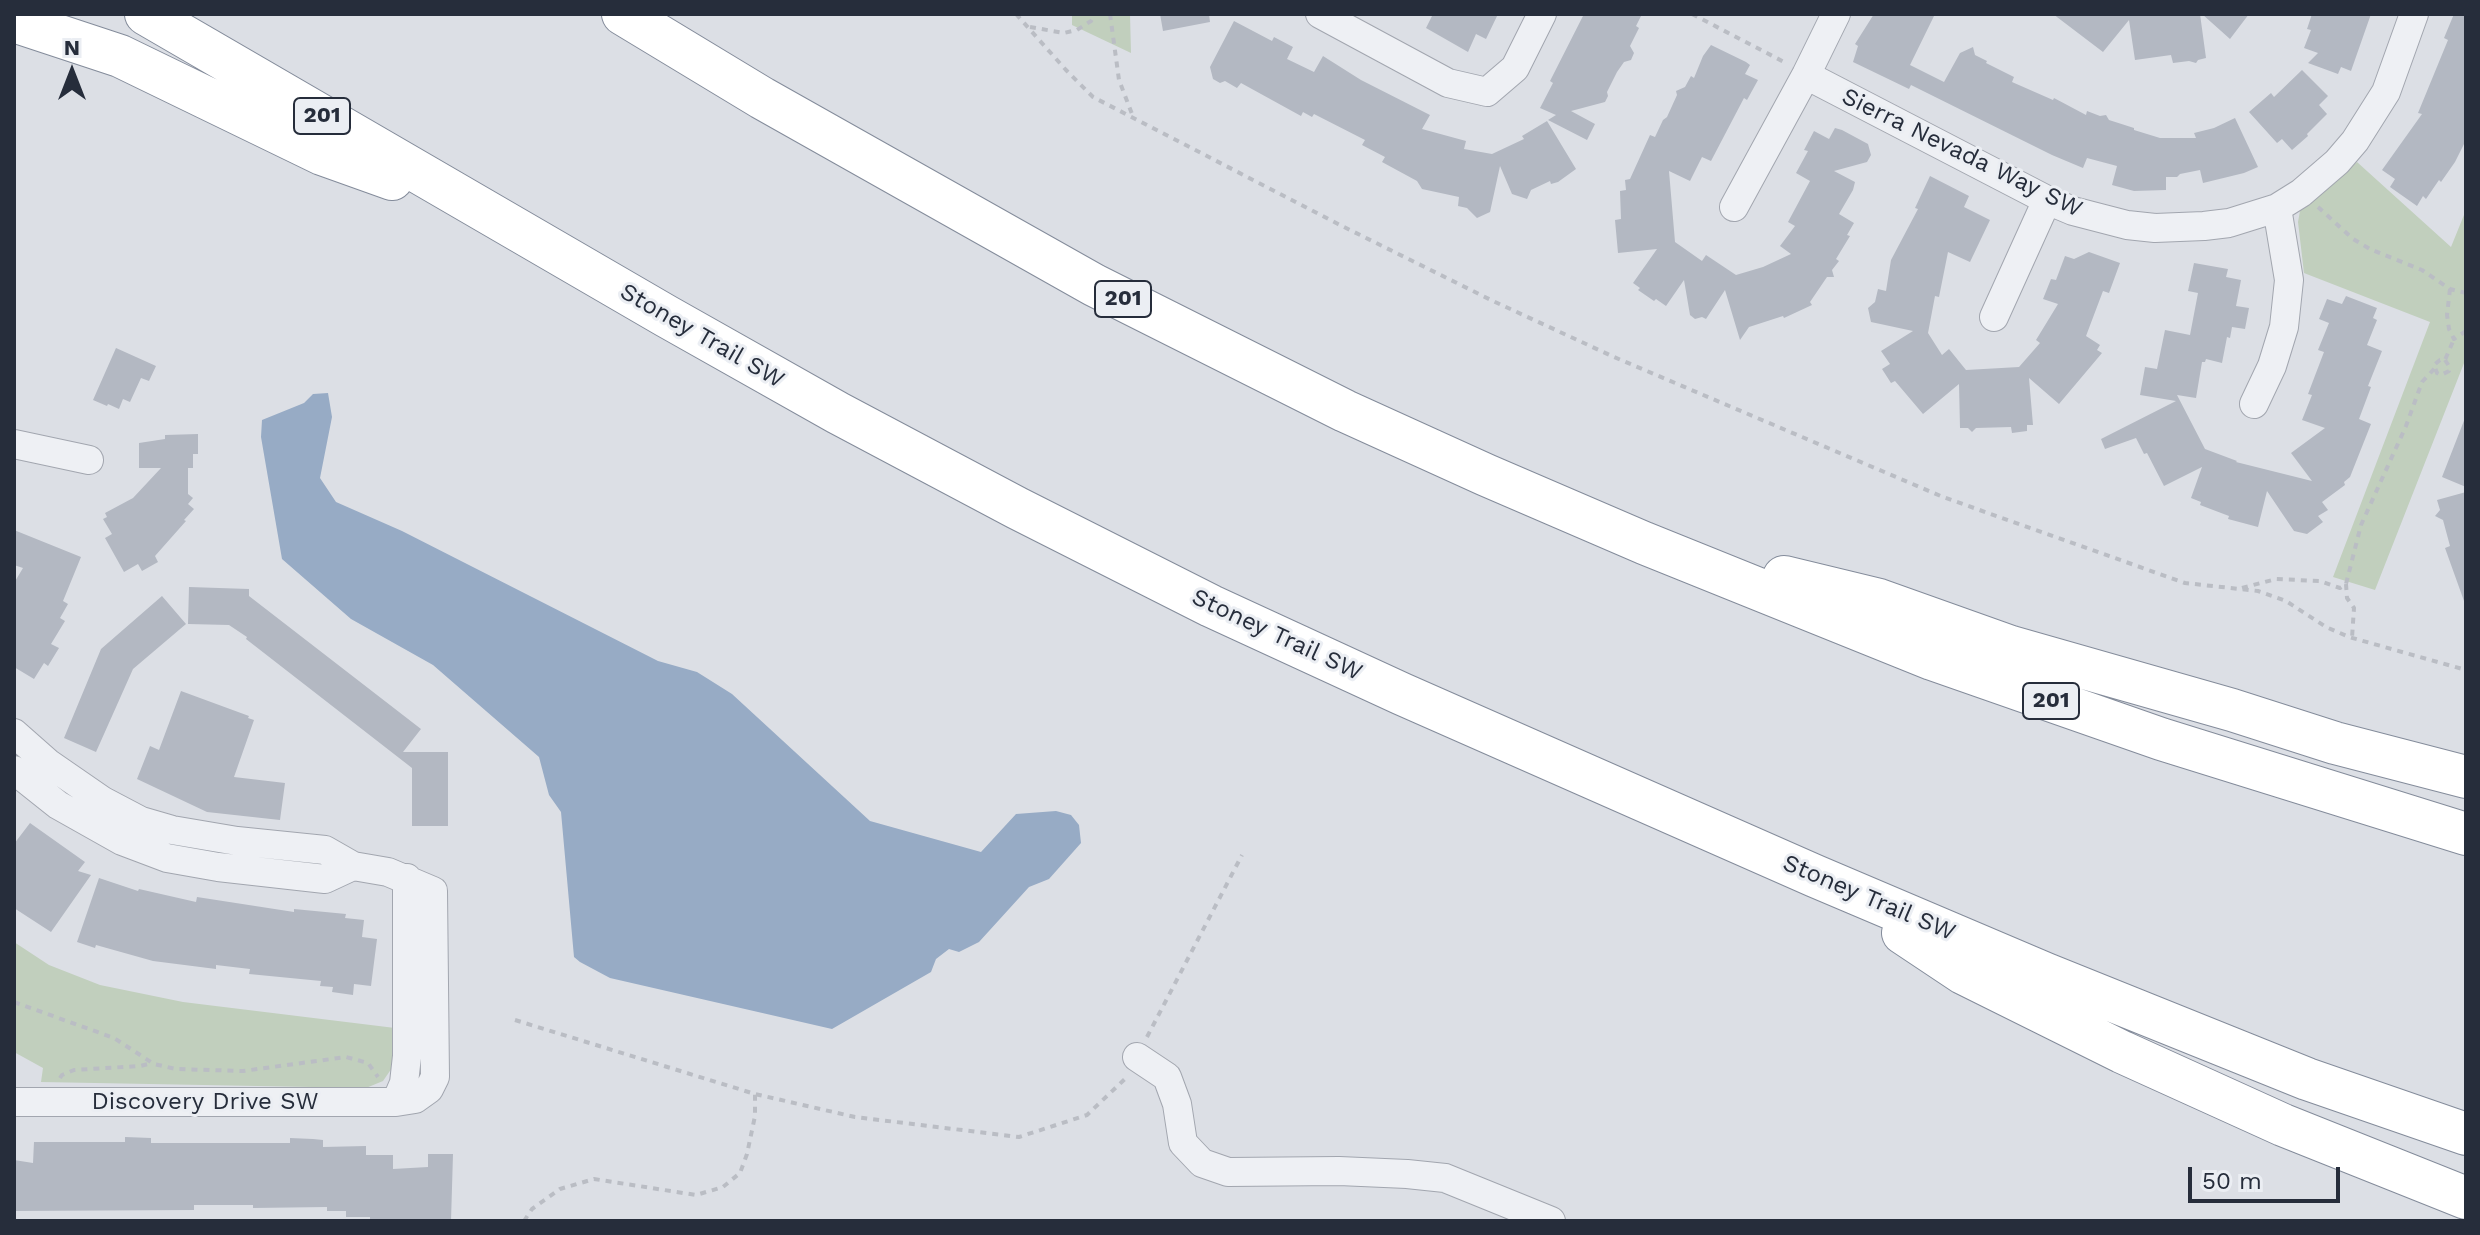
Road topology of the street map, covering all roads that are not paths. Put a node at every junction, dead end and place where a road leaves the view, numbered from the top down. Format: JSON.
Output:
{"nodes":[{"id":1,"x":146,"y":14,"type":"edge"},
{"id":2,"x":623,"y":14,"type":"edge"},
{"id":3,"x":1320,"y":14,"type":"edge"},
{"id":4,"x":1542,"y":14,"type":"edge"},
{"id":5,"x":1836,"y":14,"type":"edge"},
{"id":6,"x":2414,"y":14,"type":"edge"},
{"id":7,"x":14,"y":21,"type":"edge"},
{"id":8,"x":1798,"y":70,"type":"junction"},
{"id":9,"x":2047,"y":200,"type":"junction"},
{"id":10,"x":1734,"y":207,"type":"dead end"},
{"id":11,"x":2277,"y":208,"type":"junction"},
{"id":12,"x":498,"y":218,"type":"junction"},
{"id":13,"x":1994,"y":317,"type":"dead end"},
{"id":14,"x":2254,"y":404,"type":"dead end"},
{"id":15,"x":14,"y":444,"type":"edge"},
{"id":16,"x":89,"y":460,"type":"dead end"},
{"id":17,"x":1644,"y":543,"type":"junction"},
{"id":18,"x":14,"y":733,"type":"edge"},
{"id":19,"x":2335,"y":743,"type":"junction"},
{"id":20,"x":2466,"y":768,"type":"edge"},
{"id":21,"x":14,"y":770,"type":"edge"},
{"id":22,"x":2466,"y":777,"type":"edge"},
{"id":23,"x":2466,"y":834,"type":"edge"},
{"id":24,"x":353,"y":866,"type":"junction"},
{"id":25,"x":1815,"y":876,"type":"junction"},
{"id":26,"x":1137,"y":1057,"type":"road end"},
{"id":27,"x":14,"y":1102,"type":"edge"},
{"id":28,"x":2466,"y":1134,"type":"edge"},
{"id":29,"x":2466,"y":1198,"type":"edge"},
{"id":30,"x":1551,"y":1221,"type":"edge"}],
"edges":[{"from":1,"to":12,"type":"highway","name":"Stoney Trail SW","number":"201"},
{"from":2,"to":17,"type":"highway","number":"201"},
{"from":3,"to":4,"type":"street"},
{"from":5,"to":8,"type":"street"},
{"from":6,"to":11,"type":"street","name":"Sierra Nevada Way SW"},
{"from":7,"to":12,"type":"highway"},
{"from":8,"to":9,"type":"street","name":"Sierra Nevada Way SW"},
{"from":8,"to":10,"type":"street"},
{"from":9,"to":11,"type":"street","name":"Sierra Nevada Way SW"},
{"from":9,"to":13,"type":"street"},
{"from":11,"to":14,"type":"street"},
{"from":12,"to":25,"type":"highway","name":"Stoney Trail SW","number":"201"},
{"from":15,"to":16,"type":"street"},
{"from":17,"to":19,"type":"highway"},
{"from":17,"to":23,"type":"highway","number":"201"},
{"from":18,"to":24,"type":"street","name":"Discovery Drive SW"},
{"from":19,"to":20,"type":"highway"},
{"from":19,"to":22,"type":"highway"},
{"from":21,"to":24,"type":"street","name":"Discovery Drive SW"},
{"from":24,"to":27,"type":"street","name":"Discovery Drive SW"},
{"from":25,"to":28,"type":"highway","name":"Stoney Trail SW","number":"201"},
{"from":25,"to":29,"type":"highway"},
{"from":26,"to":30,"type":"street"}]}
